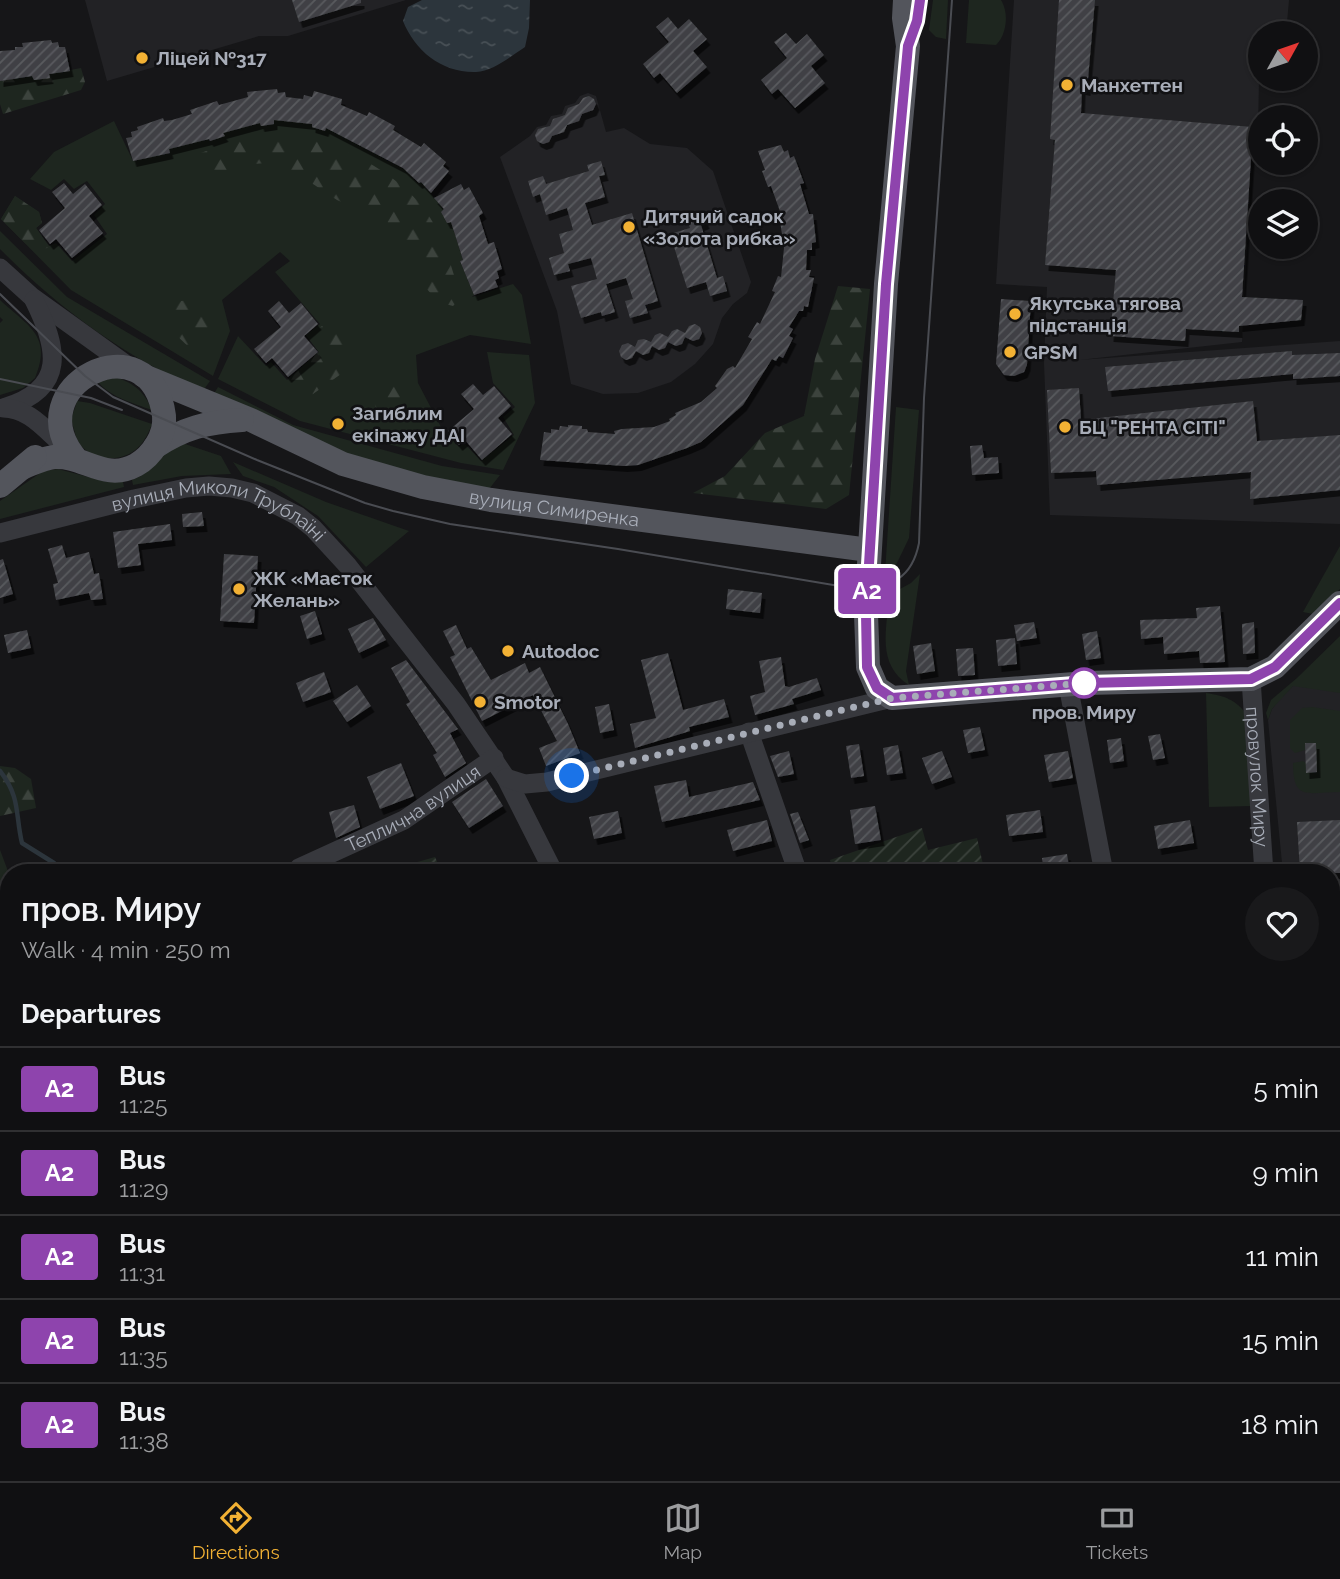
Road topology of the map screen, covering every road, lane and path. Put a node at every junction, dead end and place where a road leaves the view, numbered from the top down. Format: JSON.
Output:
{"nodes":[{"id":1,"x":905,"y":0,"type":"edge"},
{"id":2,"x":920,"y":0,"type":"edge"},
{"id":3,"x":908,"y":46,"type":"junction"},
{"id":4,"x":0,"y":268,"type":"edge"},
{"id":5,"x":32,"y":297,"type":"junction"},
{"id":6,"x":136,"y":371,"type":"junction"},
{"id":7,"x":3,"y":408,"type":"edge"},
{"id":8,"x":251,"y":420,"type":"junction"},
{"id":9,"x":64,"y":442,"type":"junction"},
{"id":10,"x":155,"y":447,"type":"junction"},
{"id":11,"x":24,"y":467,"type":"junction"},
{"id":12,"x":0,"y":486,"type":"edge"},
{"id":13,"x":0,"y":533,"type":"edge"},
{"id":14,"x":869,"y":550,"type":"junction"},
{"id":15,"x":1340,"y":603,"type":"edge"},
{"id":16,"x":1251,"y":679,"type":"junction"},
{"id":17,"x":1068,"y":685,"type":"junction"},
{"id":18,"x":892,"y":698,"type":"junction"},
{"id":19,"x":749,"y":732,"type":"junction"},
{"id":20,"x":494,"y":758,"type":"junction"},
{"id":21,"x":506,"y":778,"type":"junction"},
{"id":22,"x":308,"y":864,"type":"edge"},
{"id":23,"x":549,"y":864,"type":"edge"},
{"id":24,"x":795,"y":864,"type":"edge"},
{"id":25,"x":1102,"y":864,"type":"edge"},
{"id":26,"x":1263,"y":864,"type":"edge"}],
"edges":[{"from":1,"to":3,"type":"main road"},
{"from":2,"to":3,"type":"main road"},
{"from":3,"to":14,"type":"main road"},
{"from":4,"to":5,"type":"street","name":"вулиця Симиренка"},
{"from":5,"to":6,"type":"street","name":"вулиця Симиренка"},
{"from":5,"to":7,"type":"street"},
{"from":6,"to":8,"type":"main road","name":"вулиця Симиренка"},
{"from":6,"to":9,"type":"main road"},
{"from":6,"to":10,"type":"main road"},
{"from":7,"to":9,"type":"street"},
{"from":8,"to":10,"type":"main road","name":"вулиця Симиренка"},
{"from":8,"to":14,"type":"main road","name":"вулиця Симиренка"},
{"from":9,"to":10,"type":"main road"},
{"from":9,"to":11,"type":"main road"},
{"from":9,"to":11,"type":"main road"},
{"from":11,"to":12,"type":"main road"},
{"from":13,"to":20,"type":"street","name":"вулиця Миколи Трублаїні"},
{"from":14,"to":18,"type":"main road"},
{"from":15,"to":16,"type":"main road"},
{"from":16,"to":17,"type":"main road"},
{"from":16,"to":26,"type":"street","name":"провулок Миру"},
{"from":17,"to":18,"type":"main road"},
{"from":17,"to":25,"type":"street"},
{"from":18,"to":19,"type":"street"},
{"from":19,"to":21,"type":"street"},
{"from":19,"to":24,"type":"street"},
{"from":20,"to":21,"type":"street","name":"вулиця Миколи Трублаїні"},
{"from":20,"to":22,"type":"street","name":"Теплична вулиця"},
{"from":21,"to":23,"type":"street","name":"вулиця Миколи Трублаїні"}]}
